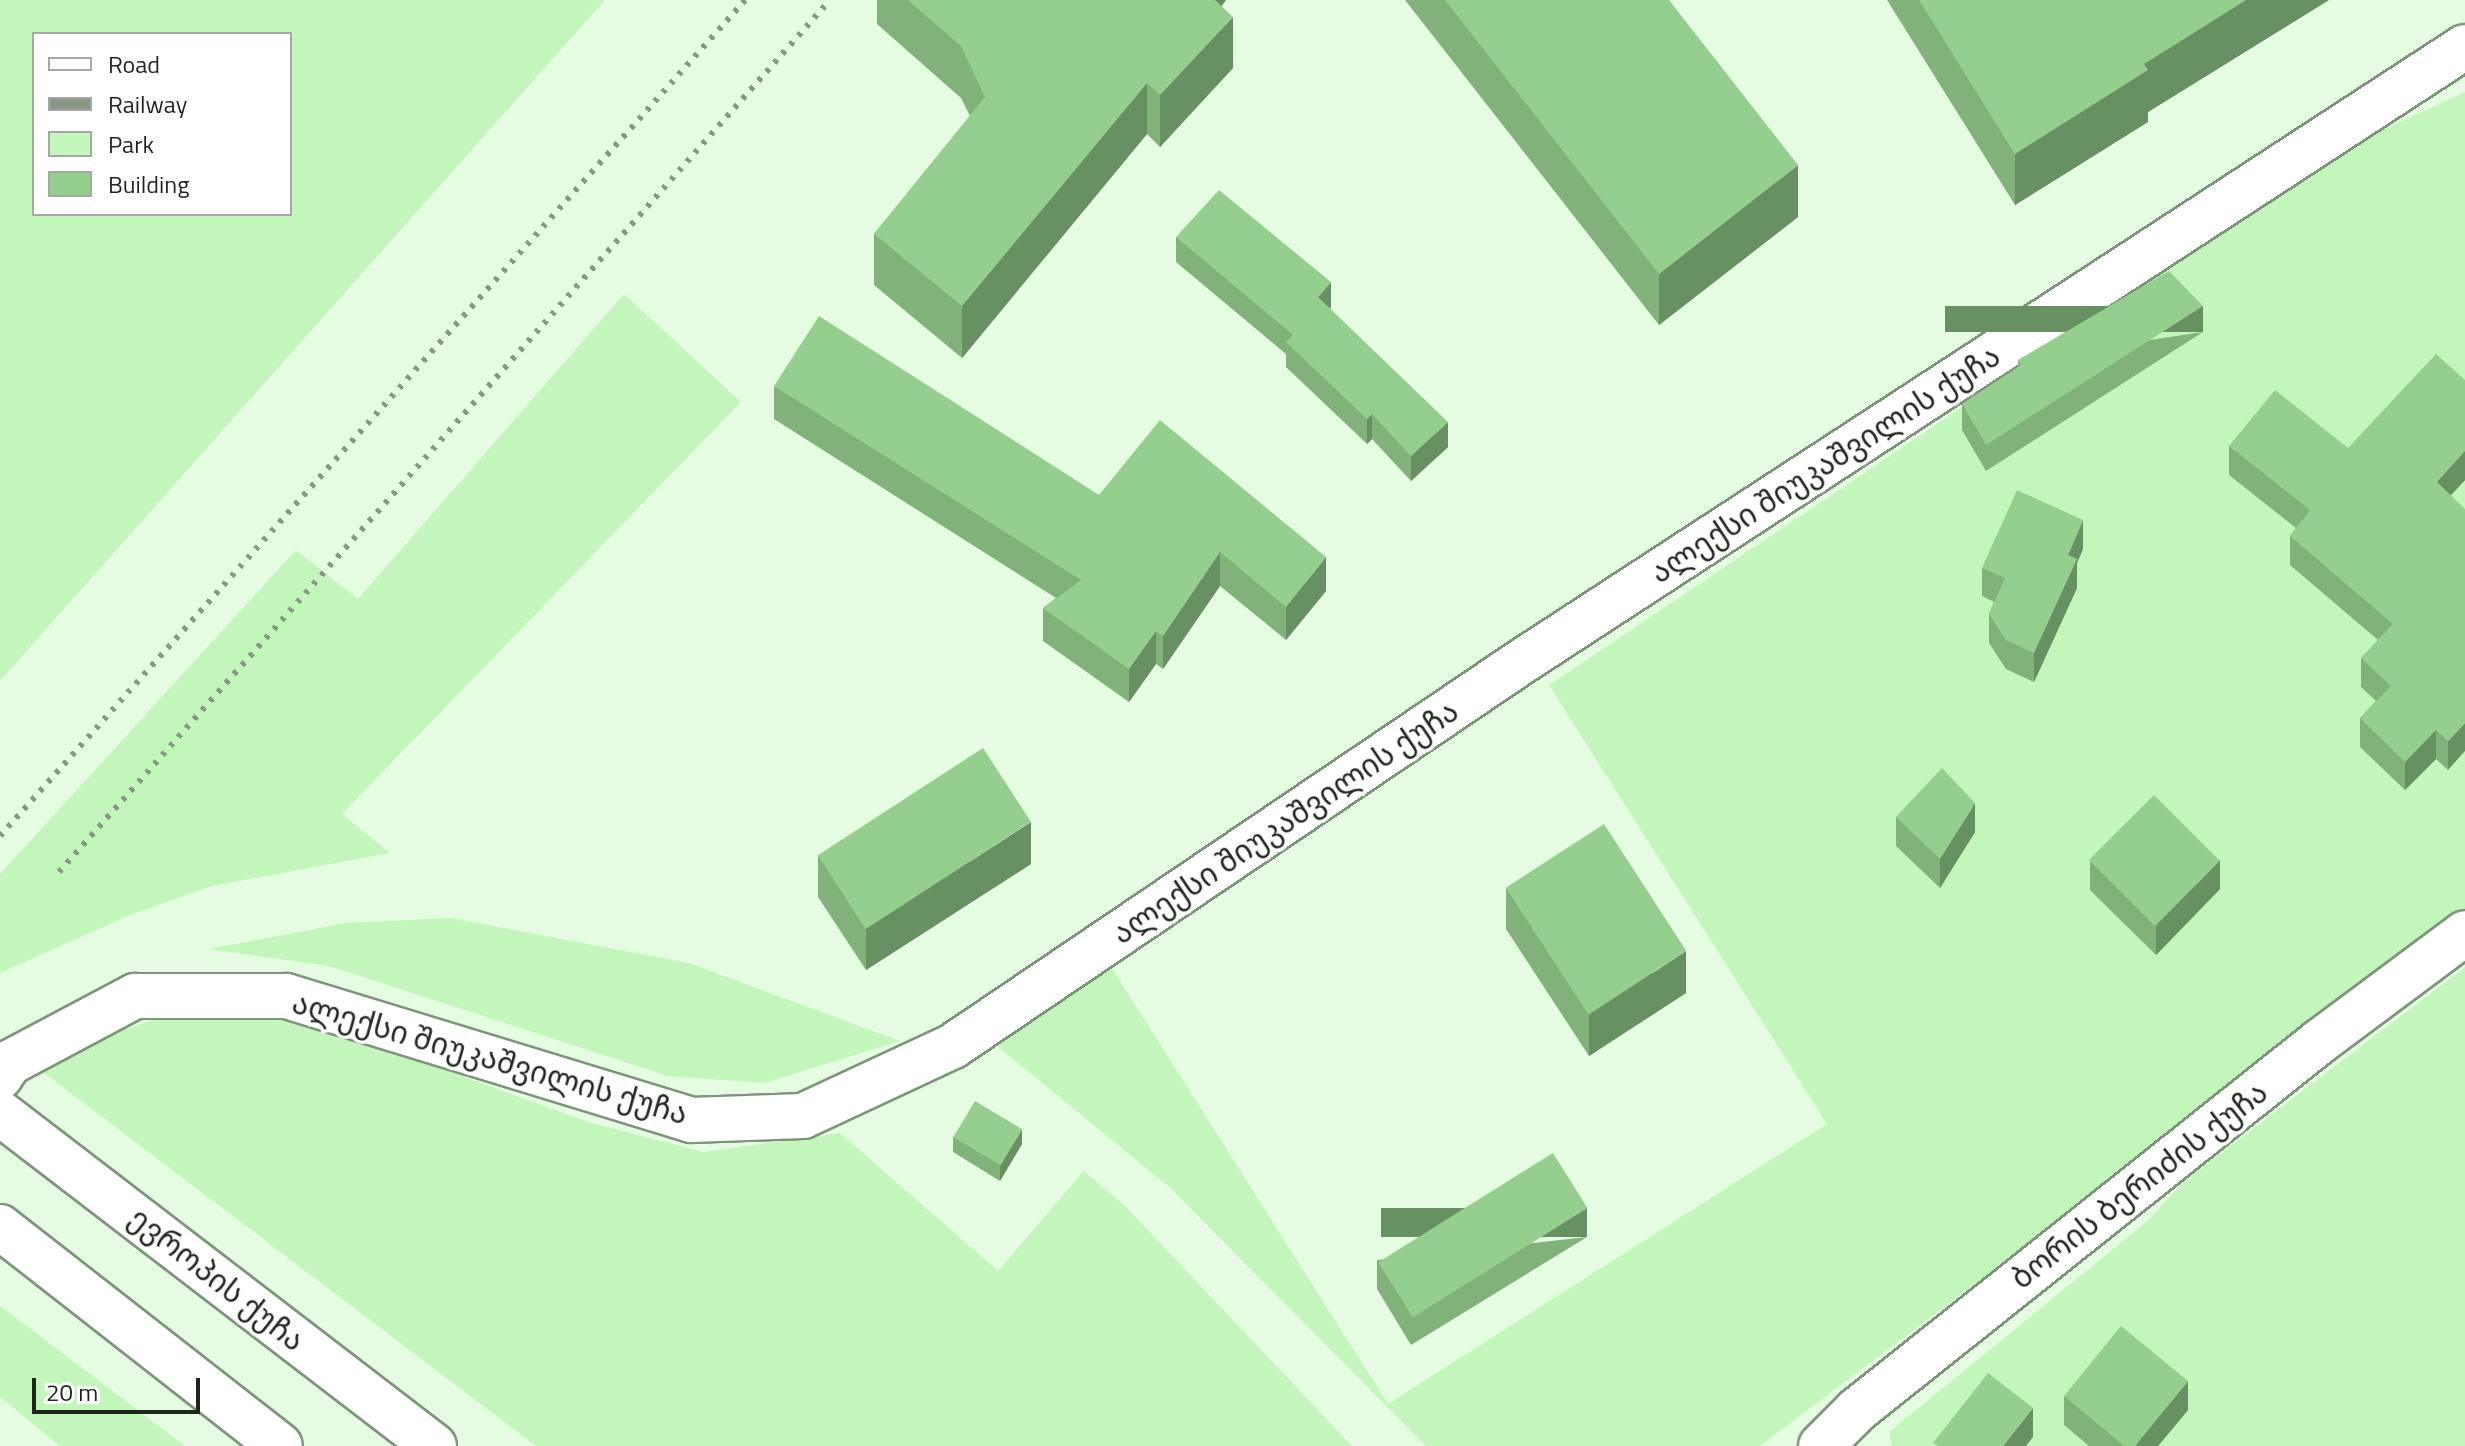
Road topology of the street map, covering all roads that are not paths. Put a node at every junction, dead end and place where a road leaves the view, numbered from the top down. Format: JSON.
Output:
{"nodes":[{"id":1,"x":2465,"y":47,"type":"edge"},
{"id":2,"x":2465,"y":933,"type":"edge"},
{"id":3,"x":0,"y":1077,"type":"edge"},
{"id":4,"x":0,"y":1113,"type":"edge"},
{"id":5,"x":17,"y":1240,"type":"edge"},
{"id":6,"x":280,"y":1446,"type":"edge"},
{"id":7,"x":434,"y":1446,"type":"edge"},
{"id":8,"x":1821,"y":1446,"type":"edge"}],
"edges":[{"from":1,"to":3,"type":"street","name":"ალექსი შიუკაშვილის ქუჩა"},
{"from":2,"to":8,"type":"street","name":"ბორის ბერიძის ქუჩა"},
{"from":4,"to":7,"type":"street","name":"ევროპის ქუჩა"},
{"from":5,"to":6,"type":"street"}]}
